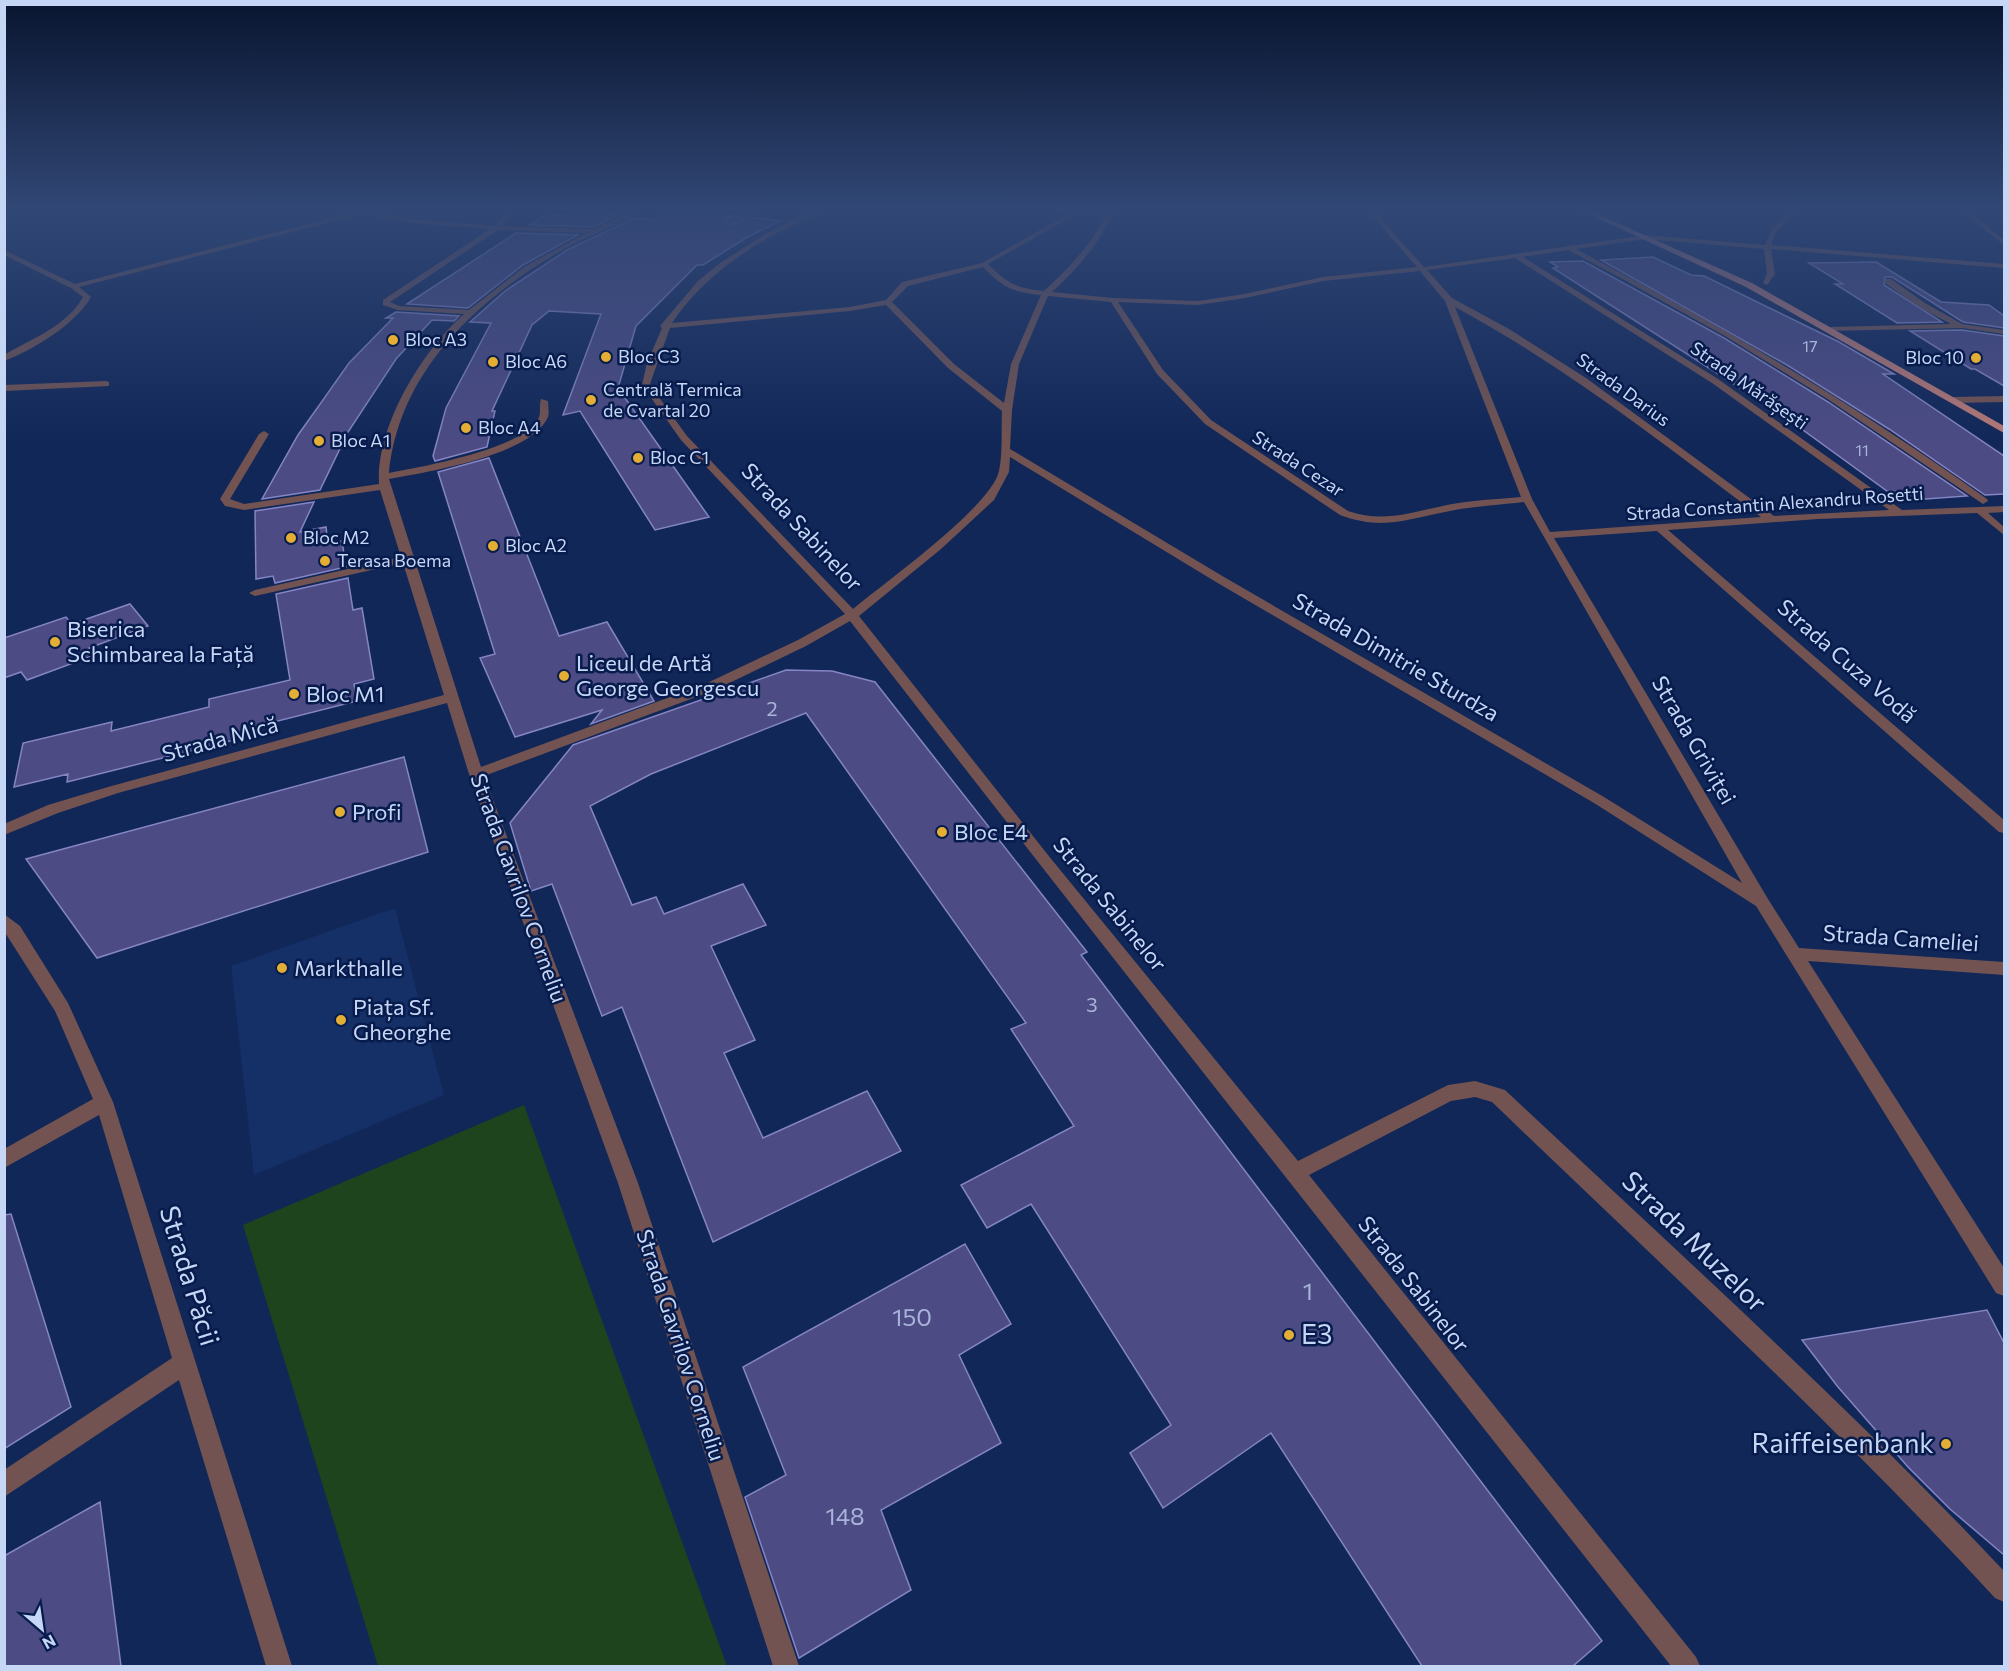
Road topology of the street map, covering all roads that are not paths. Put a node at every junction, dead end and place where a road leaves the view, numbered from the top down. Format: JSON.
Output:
{"nodes":[{"id":1,"x":75,"y":287,"type":"edge"},
{"id":2,"x":407,"y":287,"type":"edge"},
{"id":3,"x":502,"y":287,"type":"edge"},
{"id":4,"x":695,"y":287,"type":"edge"},
{"id":5,"x":902,"y":287,"type":"edge"},
{"id":6,"x":1009,"y":287,"type":"edge"},
{"id":7,"x":1053,"y":287,"type":"edge"},
{"id":8,"x":1285,"y":287,"type":"edge"},
{"id":9,"x":1438,"y":287,"type":"edge"},
{"id":10,"x":1566,"y":287,"type":"edge"},
{"id":11,"x":1641,"y":287,"type":"edge"},
{"id":12,"x":1753,"y":287,"type":"edge"},
{"id":13,"x":1773,"y":287,"type":"edge"},
{"id":14,"x":1896,"y":287,"type":"edge"},
{"id":15,"x":1777,"y":289,"type":"dead end"},
{"id":16,"x":1045,"y":294,"type":"junction"},
{"id":17,"x":1113,"y":300,"type":"junction"},
{"id":18,"x":1449,"y":300,"type":"junction"},
{"id":19,"x":888,"y":302,"type":"junction"},
{"id":20,"x":468,"y":312,"type":"junction"},
{"id":21,"x":1828,"y":317,"type":"dead end"},
{"id":22,"x":664,"y":326,"type":"junction"},
{"id":23,"x":1962,"y":326,"type":"junction"},
{"id":24,"x":1848,"y":328,"type":"junction"},
{"id":25,"x":1830,"y":329,"type":"junction"},
{"id":26,"x":2004,"y":332,"type":"edge"},
{"id":27,"x":1869,"y":340,"type":"dead end"},
{"id":28,"x":4,"y":358,"type":"edge"},
{"id":29,"x":106,"y":384,"type":"dead end"},
{"id":30,"x":1950,"y":387,"type":"dead end"},
{"id":31,"x":4,"y":388,"type":"edge"},
{"id":32,"x":1971,"y":399,"type":"junction"},
{"id":33,"x":2004,"y":399,"type":"edge"},
{"id":34,"x":1953,"y":400,"type":"junction"},
{"id":35,"x":544,"y":401,"type":"dead end"},
{"id":36,"x":1988,"y":409,"type":"dead end"},
{"id":37,"x":1007,"y":410,"type":"junction"},
{"id":38,"x":2004,"y":430,"type":"edge"},
{"id":39,"x":264,"y":434,"type":"dead end"},
{"id":40,"x":1007,"y":451,"type":"junction"},
{"id":41,"x":383,"y":481,"type":"junction"},
{"id":42,"x":1527,"y":499,"type":"junction"},
{"id":43,"x":1981,"y":505,"type":"junction"},
{"id":44,"x":2004,"y":509,"type":"edge"},
{"id":45,"x":1898,"y":512,"type":"junction"},
{"id":46,"x":1771,"y":519,"type":"junction"},
{"id":47,"x":1660,"y":528,"type":"junction"},
{"id":48,"x":2004,"y":532,"type":"edge"},
{"id":49,"x":1547,"y":535,"type":"junction"},
{"id":50,"x":406,"y":559,"type":"junction"},
{"id":51,"x":255,"y":593,"type":"dead end"},
{"id":52,"x":852,"y":615,"type":"junction"},
{"id":53,"x":450,"y":698,"type":"junction"},
{"id":54,"x":476,"y":774,"type":"junction"},
{"id":55,"x":2004,"y":828,"type":"edge"},
{"id":56,"x":4,"y":830,"type":"edge"},
{"id":57,"x":1762,"y":903,"type":"junction"},
{"id":58,"x":4,"y":920,"type":"edge"},
{"id":59,"x":1794,"y":954,"type":"junction"},
{"id":60,"x":2004,"y":968,"type":"edge"},
{"id":61,"x":104,"y":1102,"type":"junction"},
{"id":62,"x":4,"y":1159,"type":"edge"},
{"id":63,"x":1295,"y":1172,"type":"junction"},
{"id":64,"x":2004,"y":1286,"type":"edge"},
{"id":65,"x":185,"y":1363,"type":"junction"},
{"id":66,"x":4,"y":1485,"type":"edge"},
{"id":67,"x":2004,"y":1589,"type":"edge"},
{"id":68,"x":279,"y":1666,"type":"edge"},
{"id":69,"x":786,"y":1666,"type":"edge"},
{"id":70,"x":1687,"y":1666,"type":"edge"}],
"edges":[{"from":1,"to":28,"type":"street"},
{"from":2,"to":20,"type":"street"},
{"from":3,"to":20,"type":"street","name":"Strada Gavrilov Corneliu"},
{"from":4,"to":22,"type":"street","name":"Strada Sabinelor"},
{"from":5,"to":19,"type":"street"},
{"from":6,"to":16,"type":"street"},
{"from":7,"to":16,"type":"street"},
{"from":8,"to":17,"type":"street"},
{"from":9,"to":18,"type":"street","name":"Strada Griviței"},
{"from":10,"to":45,"type":"street","name":"Strada Mărășești"},
{"from":11,"to":43,"type":"street"},
{"from":12,"to":25,"type":"main road"},
{"from":13,"to":15,"type":"main road"},
{"from":14,"to":23,"type":"street"},
{"from":16,"to":17,"type":"street"},
{"from":16,"to":37,"type":"street"},
{"from":17,"to":42,"type":"street","name":"Strada Cezar"},
{"from":18,"to":42,"type":"street","name":"Strada Griviței"},
{"from":18,"to":46,"type":"street","name":"Strada Darius"},
{"from":19,"to":22,"type":"street"},
{"from":19,"to":37,"type":"street"},
{"from":20,"to":41,"type":"street","name":"Strada Gavrilov Corneliu"},
{"from":21,"to":24,"type":"main road"},
{"from":22,"to":52,"type":"street","name":"Strada Sabinelor"},
{"from":23,"to":24,"type":"street"},
{"from":23,"to":26,"type":"street"},
{"from":24,"to":25,"type":"street"},
{"from":24,"to":27,"type":"main road"},
{"from":25,"to":34,"type":"main road"},
{"from":29,"to":31,"type":"street"},
{"from":30,"to":32,"type":"main road"},
{"from":32,"to":33,"type":"street"},
{"from":32,"to":34,"type":"street"},
{"from":32,"to":36,"type":"main road"},
{"from":34,"to":38,"type":"main road"},
{"from":35,"to":41,"type":"street"},
{"from":37,"to":40,"type":"street"},
{"from":39,"to":41,"type":"street"},
{"from":40,"to":52,"type":"street"},
{"from":40,"to":57,"type":"street","name":"Strada Dimitrie Sturdza"},
{"from":41,"to":50,"type":"street","name":"Strada Gavrilov Corneliu"},
{"from":42,"to":49,"type":"street","name":"Strada Griviței"},
{"from":43,"to":44,"type":"street","name":"Strada Constantin Alexandru Rosetti"},
{"from":43,"to":45,"type":"street","name":"Strada Constantin Alexandru Rosetti"},
{"from":43,"to":48,"type":"street"},
{"from":45,"to":46,"type":"street","name":"Strada Constantin Alexandru Rosetti"},
{"from":46,"to":47,"type":"street","name":"Strada Constantin Alexandru Rosetti"},
{"from":47,"to":49,"type":"street","name":"Strada Constantin Alexandru Rosetti"},
{"from":47,"to":55,"type":"street","name":"Strada Cuza Vodă"},
{"from":49,"to":57,"type":"street","name":"Strada Griviței"},
{"from":50,"to":51,"type":"street"},
{"from":50,"to":53,"type":"street","name":"Strada Gavrilov Corneliu"},
{"from":52,"to":54,"type":"street"},
{"from":52,"to":63,"type":"street","name":"Strada Sabinelor"},
{"from":53,"to":54,"type":"street","name":"Strada Gavrilov Corneliu"},
{"from":53,"to":56,"type":"street","name":"Strada Mică"},
{"from":54,"to":69,"type":"street","name":"Strada Gavrilov Corneliu"},
{"from":57,"to":59,"type":"street","name":"Strada Griviței"},
{"from":58,"to":61,"type":"street","name":"Strada Păcii"},
{"from":59,"to":60,"type":"street","name":"Strada Cameliei"},
{"from":59,"to":64,"type":"street","name":"Strada Griviței"},
{"from":61,"to":62,"type":"street"},
{"from":61,"to":65,"type":"street","name":"Strada Păcii"},
{"from":63,"to":67,"type":"street","name":"Strada Muzelor"},
{"from":63,"to":70,"type":"street","name":"Strada Sabinelor"},
{"from":65,"to":66,"type":"street"},
{"from":65,"to":68,"type":"street","name":"Strada Păcii"}]}
